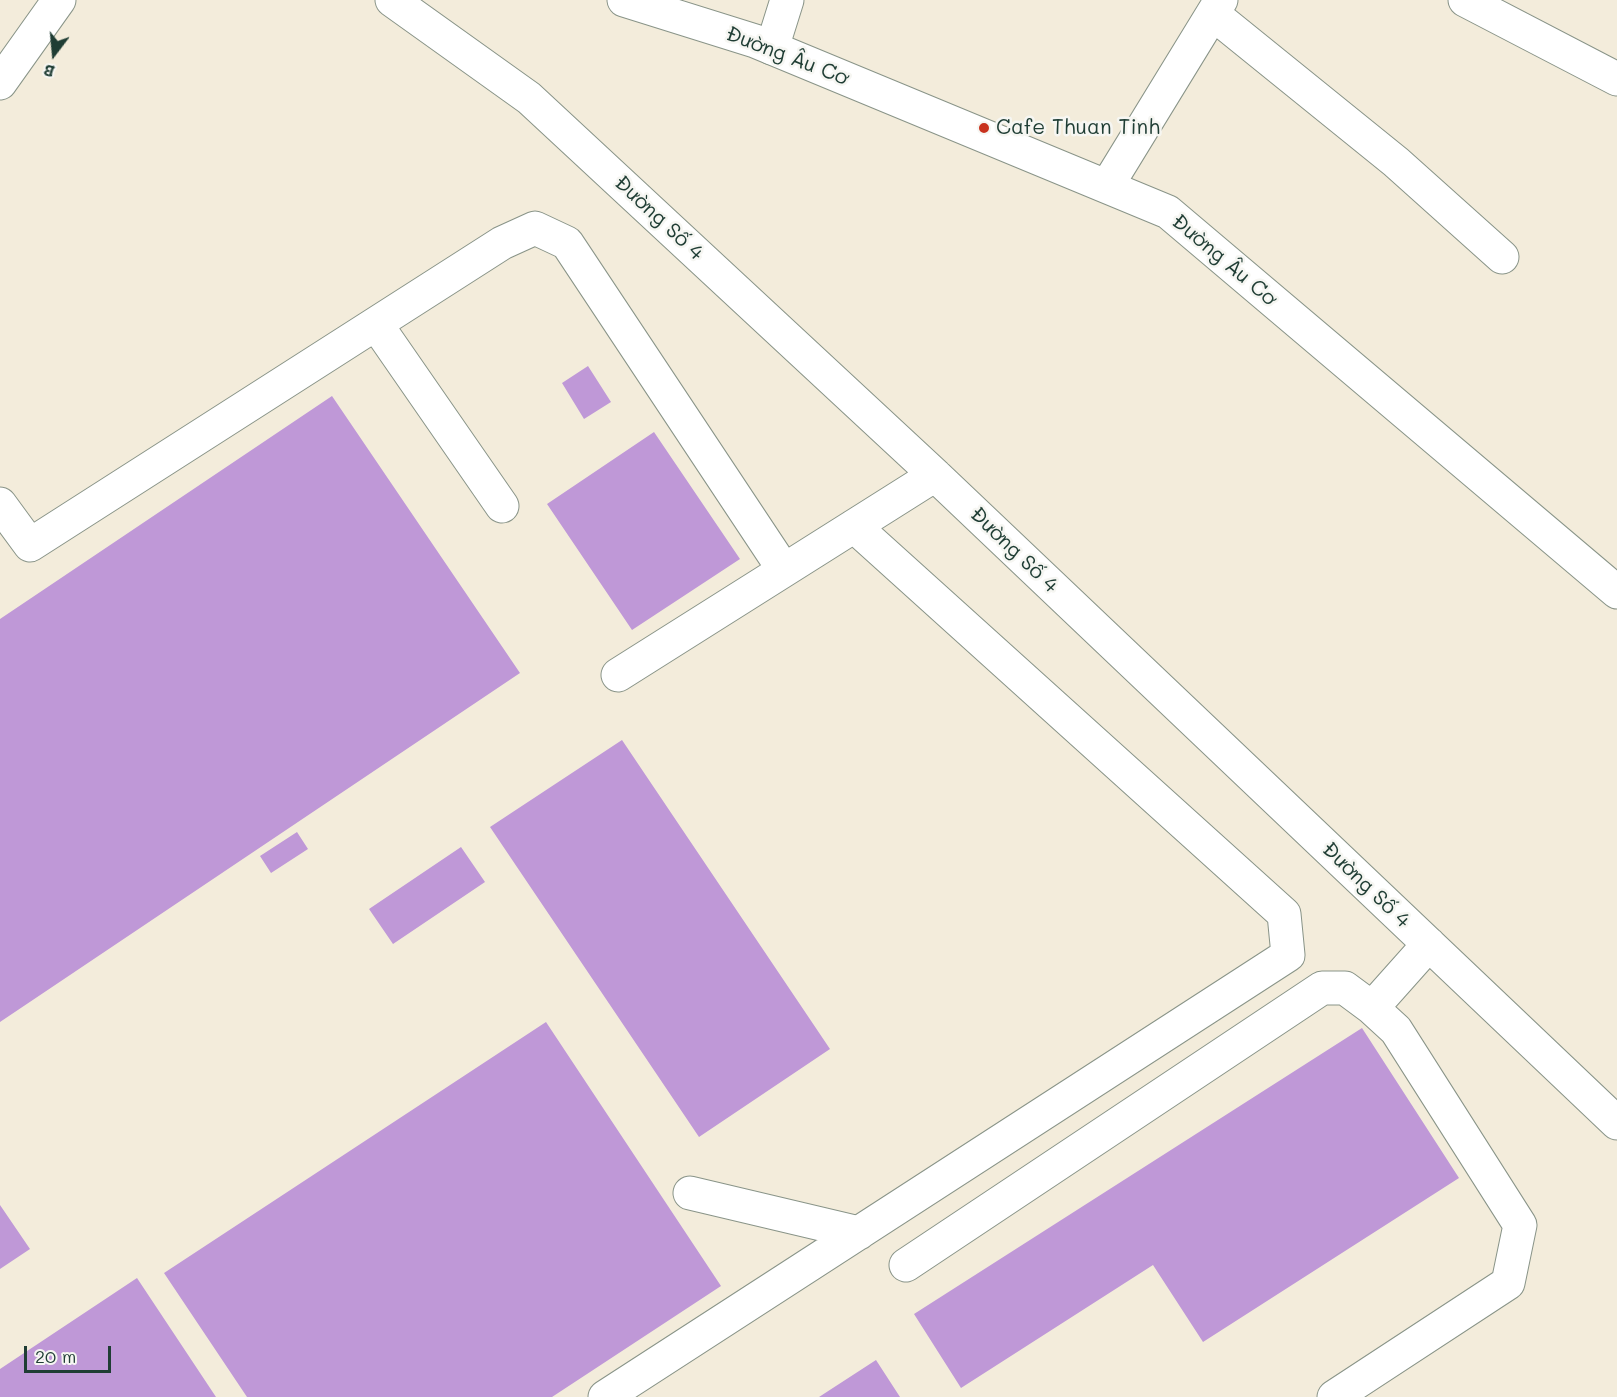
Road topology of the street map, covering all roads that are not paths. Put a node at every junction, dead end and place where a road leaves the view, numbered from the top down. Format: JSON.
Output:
{"nodes":[{"id":1,"x":58,"y":0,"type":"edge"},
{"id":2,"x":392,"y":0,"type":"edge"},
{"id":3,"x":624,"y":0,"type":"edge"},
{"id":4,"x":787,"y":0,"type":"edge"},
{"id":5,"x":1465,"y":0,"type":"edge"},
{"id":6,"x":1217,"y":7,"type":"edge"},
{"id":7,"x":772,"y":48,"type":"junction"},
{"id":8,"x":1617,"y":79,"type":"edge"},
{"id":9,"x":0,"y":83,"type":"edge"},
{"id":10,"x":1107,"y":186,"type":"junction"},
{"id":11,"x":1502,"y":257,"type":"dead end"},
{"id":12,"x":376,"y":324,"type":"junction"},
{"id":13,"x":935,"y":474,"type":"junction"},
{"id":14,"x":0,"y":504,"type":"edge"},
{"id":15,"x":502,"y":506,"type":"dead end"},
{"id":16,"x":854,"y":526,"type":"junction"},
{"id":17,"x":784,"y":570,"type":"junction"},
{"id":18,"x":1617,"y":592,"type":"edge"},
{"id":19,"x":618,"y":675,"type":"dead end"},
{"id":20,"x":1429,"y":944,"type":"junction"},
{"id":21,"x":1372,"y":1008,"type":"junction"},
{"id":22,"x":1617,"y":1123,"type":"edge"},
{"id":23,"x":690,"y":1193,"type":"dead end"},
{"id":24,"x":859,"y":1233,"type":"junction"},
{"id":25,"x":906,"y":1265,"type":"dead end"},
{"id":26,"x":605,"y":1397,"type":"edge"},
{"id":27,"x":1334,"y":1397,"type":"edge"}],
"edges":[{"from":1,"to":9,"type":"street"},
{"from":2,"to":13,"type":"street","name":"Đường Số 4"},
{"from":3,"to":7,"type":"street","name":"Đường Âu Cơ"},
{"from":4,"to":7,"type":"street"},
{"from":5,"to":8,"type":"street"},
{"from":6,"to":10,"type":"street"},
{"from":6,"to":11,"type":"street"},
{"from":7,"to":10,"type":"street","name":"Đường Âu Cơ"},
{"from":10,"to":18,"type":"street","name":"Đường Âu Cơ"},
{"from":12,"to":14,"type":"street"},
{"from":12,"to":15,"type":"street"},
{"from":12,"to":17,"type":"street"},
{"from":13,"to":16,"type":"street"},
{"from":13,"to":20,"type":"street","name":"Đường Số 4"},
{"from":16,"to":17,"type":"street"},
{"from":16,"to":24,"type":"street"},
{"from":17,"to":19,"type":"street"},
{"from":20,"to":21,"type":"street"},
{"from":20,"to":22,"type":"street","name":"Đường Số 4"},
{"from":21,"to":25,"type":"street"},
{"from":21,"to":27,"type":"street"},
{"from":23,"to":24,"type":"street"},
{"from":24,"to":26,"type":"street"}]}
